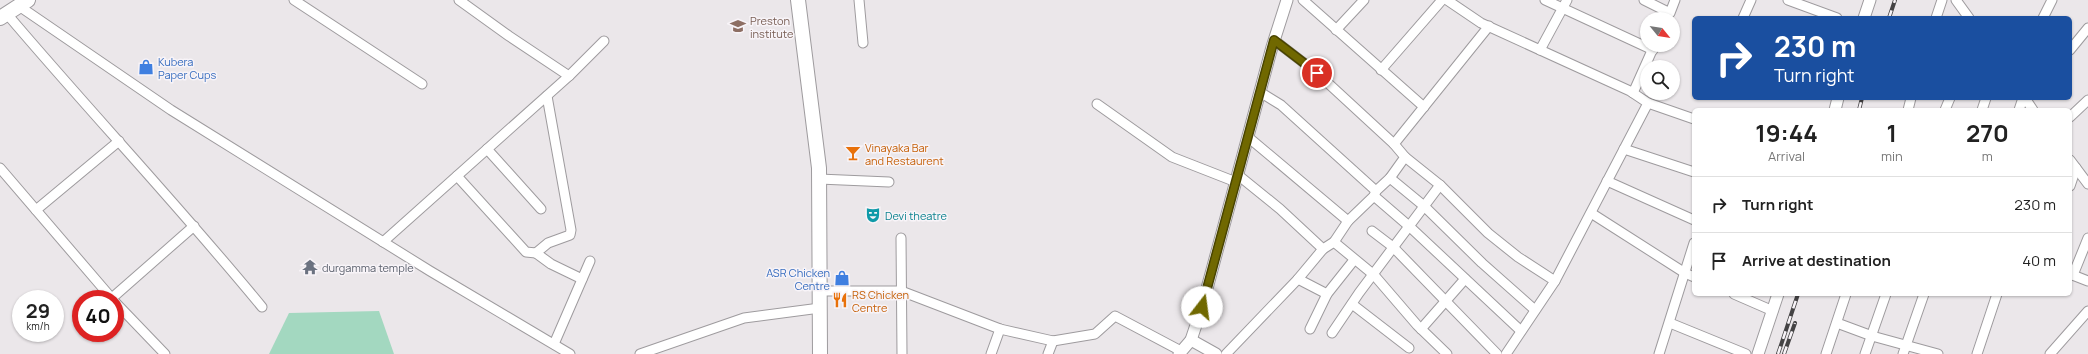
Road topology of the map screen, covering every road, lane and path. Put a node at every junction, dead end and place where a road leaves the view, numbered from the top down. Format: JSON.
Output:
{"nodes":[{"id":1,"x":294,"y":0,"type":"edge"},
{"id":2,"x":459,"y":0,"type":"edge"},
{"id":3,"x":798,"y":0,"type":"edge"},
{"id":4,"x":859,"y":0,"type":"edge"},
{"id":5,"x":1287,"y":0,"type":"edge"},
{"id":6,"x":1302,"y":0,"type":"edge"},
{"id":7,"x":1364,"y":0,"type":"edge"},
{"id":8,"x":1442,"y":0,"type":"edge"},
{"id":9,"x":1447,"y":0,"type":"edge"},
{"id":10,"x":1545,"y":0,"type":"edge"},
{"id":11,"x":1567,"y":0,"type":"edge"},
{"id":12,"x":1644,"y":0,"type":"edge"},
{"id":13,"x":1675,"y":0,"type":"edge"},
{"id":14,"x":1751,"y":0,"type":"edge"},
{"id":15,"x":1788,"y":0,"type":"edge"},
{"id":16,"x":1870,"y":0,"type":"edge"},
{"id":17,"x":1942,"y":0,"type":"edge"},
{"id":18,"x":1956,"y":0,"type":"edge"},
{"id":19,"x":2052,"y":0,"type":"edge"},
{"id":20,"x":19,"y":2,"type":"edge"},
{"id":21,"x":1805,"y":3,"type":"edge"},
{"id":22,"x":1562,"y":9,"type":"junction"},
{"id":23,"x":1662,"y":12,"type":"edge"},
{"id":24,"x":1670,"y":12,"type":"edge"},
{"id":25,"x":2,"y":13,"type":"edge"},
{"id":26,"x":1744,"y":16,"type":"edge"},
{"id":27,"x":1833,"y":16,"type":"edge"},
{"id":28,"x":1865,"y":16,"type":"edge"},
{"id":29,"x":1937,"y":16,"type":"edge"},
{"id":30,"x":1968,"y":16,"type":"edge"},
{"id":31,"x":2044,"y":16,"type":"edge"},
{"id":32,"x":1489,"y":26,"type":"junction"},
{"id":33,"x":2088,"y":28,"type":"edge"},
{"id":34,"x":1336,"y":30,"type":"junction"},
{"id":35,"x":1274,"y":40,"type":"junction"},
{"id":36,"x":604,"y":41,"type":"dead end"},
{"id":37,"x":1640,"y":42,"type":"edge"},
{"id":38,"x":862,"y":43,"type":"dead end"},
{"id":39,"x":2072,"y":48,"type":"edge"},
{"id":40,"x":1540,"y":50,"type":"junction"},
{"id":41,"x":1652,"y":52,"type":"edge"},
{"id":42,"x":1381,"y":70,"type":"junction"},
{"id":43,"x":569,"y":76,"type":"junction"},
{"id":44,"x":422,"y":84,"type":"dead end"},
{"id":45,"x":1260,"y":92,"type":"junction"},
{"id":46,"x":1633,"y":93,"type":"junction"},
{"id":47,"x":546,"y":96,"type":"junction"},
{"id":48,"x":2088,"y":100,"type":"edge"},
{"id":49,"x":1648,"y":103,"type":"junction"},
{"id":50,"x":1097,"y":104,"type":"dead end"},
{"id":51,"x":1424,"y":107,"type":"junction"},
{"id":52,"x":2072,"y":115,"type":"edge"},
{"id":53,"x":1692,"y":118,"type":"edge"},
{"id":54,"x":1248,"y":137,"type":"junction"},
{"id":55,"x":119,"y":141,"type":"junction"},
{"id":56,"x":1394,"y":144,"type":"junction"},
{"id":57,"x":487,"y":149,"type":"junction"},
{"id":58,"x":1624,"y":149,"type":"junction"},
{"id":59,"x":1405,"y":157,"type":"junction"},
{"id":60,"x":2072,"y":163,"type":"edge"},
{"id":61,"x":0,"y":168,"type":"edge"},
{"id":62,"x":2076,"y":168,"type":"junction"},
{"id":63,"x":1692,"y":171,"type":"edge"},
{"id":64,"x":457,"y":176,"type":"junction"},
{"id":65,"x":1390,"y":178,"type":"junction"},
{"id":66,"x":819,"y":179,"type":"junction"},
{"id":67,"x":1237,"y":179,"type":"junction"},
{"id":68,"x":3,"y":180,"type":"edge"},
{"id":69,"x":2072,"y":180,"type":"edge"},
{"id":70,"x":1607,"y":181,"type":"junction"},
{"id":71,"x":889,"y":182,"type":"dead end"},
{"id":72,"x":2088,"y":184,"type":"edge"},
{"id":73,"x":1440,"y":185,"type":"junction"},
{"id":74,"x":1375,"y":193,"type":"junction"},
{"id":75,"x":1424,"y":206,"type":"junction"},
{"id":76,"x":542,"y":209,"type":"dead end"},
{"id":77,"x":36,"y":210,"type":"junction"},
{"id":78,"x":1590,"y":213,"type":"junction"},
{"id":79,"x":1692,"y":219,"type":"edge"},
{"id":80,"x":1348,"y":222,"type":"junction"},
{"id":81,"x":194,"y":226,"type":"junction"},
{"id":82,"x":1410,"y":227,"type":"junction"},
{"id":83,"x":1372,"y":231,"type":"dead end"},
{"id":84,"x":901,"y":238,"type":"dead end"},
{"id":85,"x":2088,"y":238,"type":"edge"},
{"id":86,"x":383,"y":242,"type":"junction"},
{"id":87,"x":1334,"y":242,"type":"junction"},
{"id":88,"x":1393,"y":247,"type":"junction"},
{"id":89,"x":1323,"y":249,"type":"junction"},
{"id":90,"x":1692,"y":250,"type":"edge"},
{"id":91,"x":536,"y":253,"type":"junction"},
{"id":92,"x":1354,"y":260,"type":"junction"},
{"id":93,"x":590,"y":261,"type":"dead end"},
{"id":94,"x":1685,"y":273,"type":"junction"},
{"id":95,"x":2072,"y":274,"type":"edge"},
{"id":96,"x":1374,"y":275,"type":"junction"},
{"id":97,"x":1692,"y":276,"type":"edge"},
{"id":98,"x":582,"y":279,"type":"junction"},
{"id":99,"x":1298,"y":279,"type":"junction"},
{"id":100,"x":1465,"y":279,"type":"junction"},
{"id":101,"x":1555,"y":281,"type":"junction"},
{"id":102,"x":2088,"y":281,"type":"edge"},
{"id":103,"x":103,"y":290,"type":"edge"},
{"id":104,"x":119,"y":290,"type":"edge"},
{"id":105,"x":820,"y":291,"type":"junction"},
{"id":106,"x":901,"y":291,"type":"junction"},
{"id":107,"x":1327,"y":294,"type":"junction"},
{"id":108,"x":1739,"y":296,"type":"edge"},
{"id":109,"x":1777,"y":296,"type":"edge"},
{"id":110,"x":1845,"y":296,"type":"edge"},
{"id":111,"x":1885,"y":296,"type":"edge"},
{"id":112,"x":1923,"y":296,"type":"edge"},
{"id":113,"x":1996,"y":296,"type":"edge"},
{"id":114,"x":1446,"y":300,"type":"junction"},
{"id":115,"x":1352,"y":304,"type":"junction"},
{"id":116,"x":262,"y":307,"type":"dead end"},
{"id":117,"x":820,"y":308,"type":"junction"},
{"id":118,"x":1535,"y":310,"type":"junction"},
{"id":119,"x":1773,"y":311,"type":"junction"},
{"id":120,"x":2088,"y":311,"type":"edge"},
{"id":121,"x":124,"y":313,"type":"edge"},
{"id":122,"x":1670,"y":323,"type":"junction"},
{"id":123,"x":1837,"y":323,"type":"junction"},
{"id":124,"x":1000,"y":329,"type":"junction"},
{"id":125,"x":1310,"y":329,"type":"dead end"},
{"id":126,"x":1421,"y":329,"type":"junction"},
{"id":127,"x":1521,"y":331,"type":"junction"},
{"id":128,"x":1332,"y":333,"type":"dead end"},
{"id":129,"x":1872,"y":336,"type":"junction"},
{"id":130,"x":1191,"y":340,"type":"junction"},
{"id":131,"x":1053,"y":341,"type":"junction"},
{"id":132,"x":554,"y":344,"type":"junction"},
{"id":133,"x":1409,"y":348,"type":"dead end"},
{"id":134,"x":1905,"y":350,"type":"edge"},
{"id":135,"x":1180,"y":353,"type":"edge"},
{"id":136,"x":164,"y":354,"type":"edge"},
{"id":137,"x":570,"y":354,"type":"edge"},
{"id":138,"x":640,"y":354,"type":"edge"},
{"id":139,"x":820,"y":354,"type":"edge"},
{"id":140,"x":902,"y":354,"type":"edge"},
{"id":141,"x":991,"y":354,"type":"edge"},
{"id":142,"x":1048,"y":354,"type":"edge"},
{"id":143,"x":1216,"y":354,"type":"edge"},
{"id":144,"x":1226,"y":354,"type":"edge"},
{"id":145,"x":1447,"y":354,"type":"edge"},
{"id":146,"x":1497,"y":354,"type":"edge"},
{"id":147,"x":1506,"y":354,"type":"edge"},
{"id":148,"x":1659,"y":354,"type":"edge"},
{"id":149,"x":1746,"y":354,"type":"edge"},
{"id":150,"x":1758,"y":354,"type":"edge"},
{"id":151,"x":1826,"y":354,"type":"edge"},
{"id":152,"x":1865,"y":354,"type":"edge"},
{"id":153,"x":1938,"y":354,"type":"edge"},
{"id":154,"x":1977,"y":354,"type":"edge"},
{"id":155,"x":2050,"y":354,"type":"edge"}],
"edges":[{"from":1,"to":44,"type":"street"},
{"from":2,"to":43,"type":"street"},
{"from":3,"to":66,"type":"main road"},
{"from":4,"to":38,"type":"street"},
{"from":5,"to":35,"type":"street"},
{"from":6,"to":34,"type":"street"},
{"from":7,"to":34,"type":"street"},
{"from":8,"to":42,"type":"street"},
{"from":9,"to":32,"type":"street"},
{"from":10,"to":22,"type":"street"},
{"from":11,"to":22,"type":"street"},
{"from":12,"to":23,"type":"street"},
{"from":13,"to":24,"type":"street"},
{"from":14,"to":26,"type":"street"},
{"from":15,"to":21,"type":"street"},
{"from":16,"to":28,"type":"street"},
{"from":17,"to":29,"type":"street"},
{"from":18,"to":30,"type":"street"},
{"from":19,"to":31,"type":"street"},
{"from":20,"to":25,"type":"main road"},
{"from":20,"to":86,"type":"street"},
{"from":21,"to":27,"type":"street"},
{"from":22,"to":37,"type":"street"},
{"from":22,"to":40,"type":"street"},
{"from":25,"to":55,"type":"street"},
{"from":32,"to":40,"type":"street"},
{"from":32,"to":51,"type":"street"},
{"from":33,"to":39,"type":"street"},
{"from":34,"to":42,"type":"street"},
{"from":35,"to":45,"type":"street"},
{"from":35,"to":56,"type":"street"},
{"from":36,"to":43,"type":"street"},
{"from":40,"to":46,"type":"street"},
{"from":41,"to":46,"type":"street"},
{"from":42,"to":51,"type":"street"},
{"from":43,"to":47,"type":"street"},
{"from":45,"to":54,"type":"street"},
{"from":45,"to":74,"type":"street"},
{"from":46,"to":49,"type":"street"},
{"from":47,"to":57,"type":"street"},
{"from":47,"to":91,"type":"street"},
{"from":48,"to":52,"type":"street"},
{"from":49,"to":53,"type":"street"},
{"from":49,"to":58,"type":"street"},
{"from":50,"to":67,"type":"street"},
{"from":51,"to":56,"type":"street"},
{"from":54,"to":67,"type":"street"},
{"from":54,"to":80,"type":"street"},
{"from":55,"to":77,"type":"street"},
{"from":55,"to":81,"type":"street"},
{"from":56,"to":59,"type":"street"},
{"from":57,"to":64,"type":"street"},
{"from":57,"to":76,"type":"street"},
{"from":58,"to":63,"type":"street"},
{"from":58,"to":70,"type":"street"},
{"from":59,"to":65,"type":"street"},
{"from":59,"to":73,"type":"street"},
{"from":60,"to":62,"type":"street"},
{"from":61,"to":68,"type":"street"},
{"from":62,"to":69,"type":"street"},
{"from":62,"to":72,"type":"street"},
{"from":64,"to":86,"type":"street"},
{"from":64,"to":91,"type":"street"},
{"from":65,"to":74,"type":"street"},
{"from":65,"to":75,"type":"street"},
{"from":66,"to":71,"type":"street"},
{"from":66,"to":105,"type":"main road"},
{"from":67,"to":89,"type":"street"},
{"from":67,"to":130,"type":"street"},
{"from":68,"to":77,"type":"street"},
{"from":70,"to":78,"type":"street"},
{"from":70,"to":79,"type":"street"},
{"from":73,"to":75,"type":"street"},
{"from":73,"to":101,"type":"street"},
{"from":74,"to":80,"type":"street"},
{"from":74,"to":82,"type":"street"},
{"from":75,"to":82,"type":"street"},
{"from":75,"to":118,"type":"street"},
{"from":77,"to":103,"type":"street"},
{"from":78,"to":94,"type":"street"},
{"from":78,"to":101,"type":"street"},
{"from":80,"to":87,"type":"street"},
{"from":81,"to":104,"type":"street"},
{"from":81,"to":116,"type":"street"},
{"from":82,"to":88,"type":"street"},
{"from":82,"to":100,"type":"street"},
{"from":83,"to":88,"type":"street"},
{"from":84,"to":106,"type":"street"},
{"from":85,"to":95,"type":"street"},
{"from":86,"to":132,"type":"street"},
{"from":87,"to":89,"type":"street"},
{"from":87,"to":92,"type":"street"},
{"from":88,"to":96,"type":"street"},
{"from":88,"to":114,"type":"street"},
{"from":89,"to":99,"type":"street"},
{"from":90,"to":94,"type":"street"},
{"from":91,"to":98,"type":"street"},
{"from":92,"to":96,"type":"street"},
{"from":92,"to":107,"type":"street"},
{"from":93,"to":98,"type":"street"},
{"from":94,"to":97,"type":"street"},
{"from":94,"to":122,"type":"street"},
{"from":95,"to":102,"type":"street"},
{"from":96,"to":115,"type":"street"},
{"from":96,"to":126,"type":"street"},
{"from":98,"to":132,"type":"street"},
{"from":99,"to":107,"type":"street"},
{"from":99,"to":144,"type":"street"},
{"from":100,"to":114,"type":"street"},
{"from":100,"to":127,"type":"street"},
{"from":101,"to":118,"type":"street"},
{"from":105,"to":106,"type":"street"},
{"from":105,"to":117,"type":"main road"},
{"from":106,"to":124,"type":"street"},
{"from":106,"to":140,"type":"street"},
{"from":107,"to":125,"type":"street"},
{"from":108,"to":119,"type":"street"},
{"from":109,"to":119,"type":"street"},
{"from":110,"to":123,"type":"street"},
{"from":111,"to":129,"type":"street"},
{"from":112,"to":134,"type":"street"},
{"from":113,"to":154,"type":"street"},
{"from":114,"to":126,"type":"street"},
{"from":114,"to":146,"type":"street"},
{"from":115,"to":128,"type":"street"},
{"from":115,"to":133,"type":"street"},
{"from":117,"to":138,"type":"street"},
{"from":117,"to":139,"type":"main road"},
{"from":118,"to":127,"type":"street"},
{"from":119,"to":150,"type":"street"},
{"from":120,"to":155,"type":"street"},
{"from":121,"to":136,"type":"street"},
{"from":122,"to":148,"type":"street"},
{"from":122,"to":149,"type":"street"},
{"from":123,"to":129,"type":"street"},
{"from":123,"to":151,"type":"street"},
{"from":124,"to":131,"type":"street"},
{"from":124,"to":141,"type":"street"},
{"from":126,"to":145,"type":"street"},
{"from":127,"to":147,"type":"street"},
{"from":129,"to":134,"type":"street"},
{"from":129,"to":152,"type":"street"},
{"from":130,"to":135,"type":"street"},
{"from":130,"to":143,"type":"street"},
{"from":131,"to":135,"type":"street"},
{"from":131,"to":142,"type":"street"},
{"from":132,"to":137,"type":"street"},
{"from":134,"to":153,"type":"street"}]}
